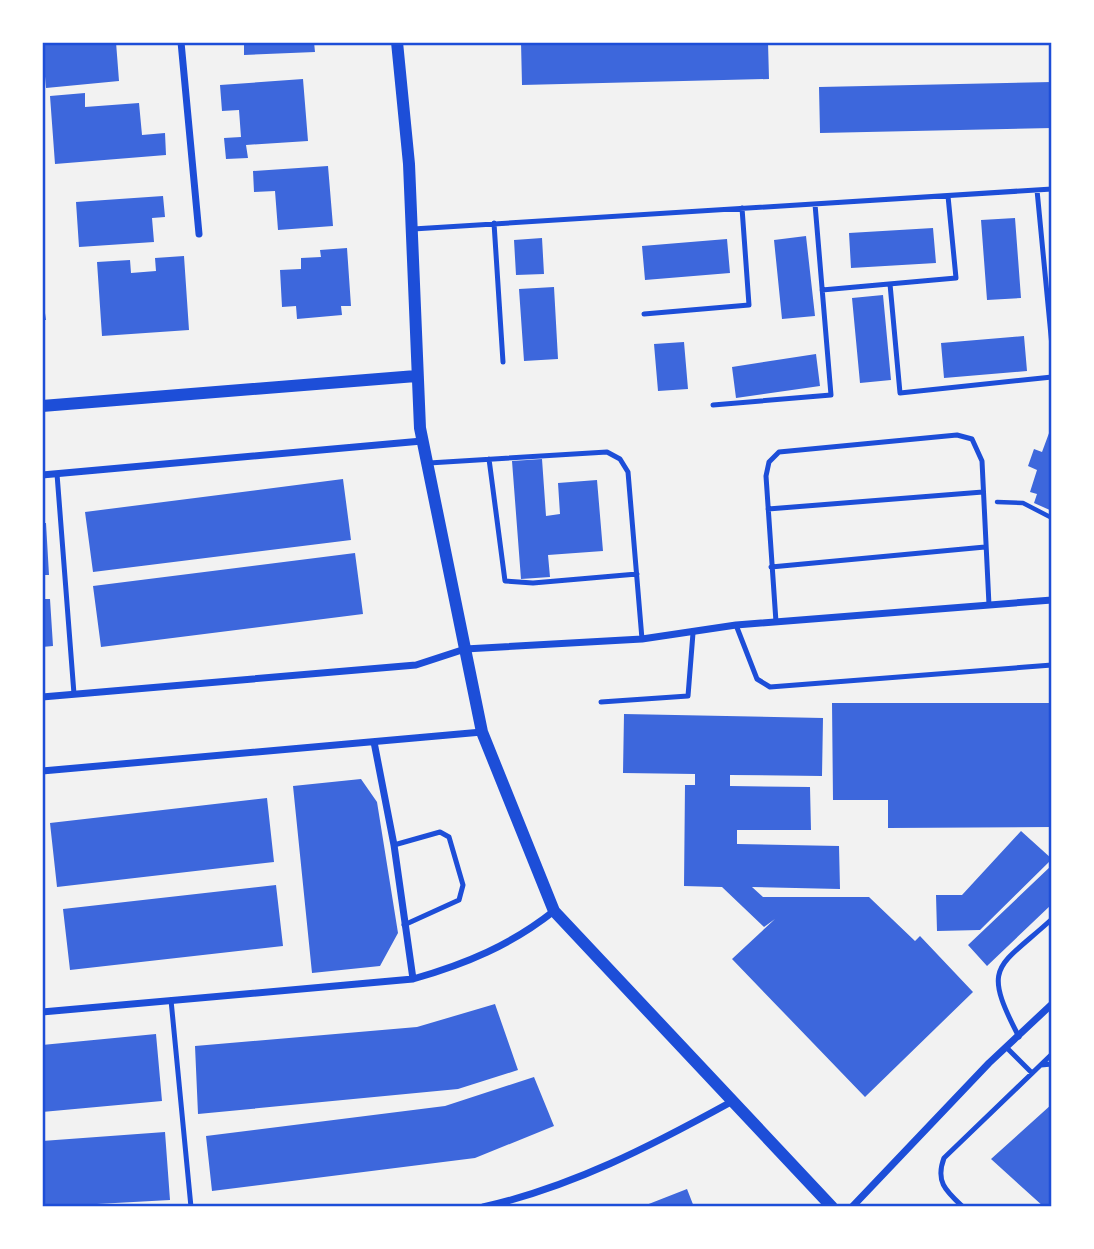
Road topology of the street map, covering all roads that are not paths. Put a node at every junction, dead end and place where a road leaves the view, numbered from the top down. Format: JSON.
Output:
{"nodes":[{"id":1,"x":181,"y":42,"type":"edge"},
{"id":2,"x":397,"y":42,"type":"edge"},
{"id":3,"x":1037,"y":190,"type":"junction"},
{"id":4,"x":1052,"y":190,"type":"edge"},
{"id":5,"x":948,"y":196,"type":"junction"},
{"id":6,"x":814,"y":204,"type":"junction"},
{"id":7,"x":742,"y":208,"type":"junction"},
{"id":8,"x":494,"y":223,"type":"junction"},
{"id":9,"x":413,"y":229,"type":"junction"},
{"id":10,"x":199,"y":234,"type":"dead end"},
{"id":11,"x":890,"y":284,"type":"junction"},
{"id":12,"x":822,"y":290,"type":"junction"},
{"id":13,"x":644,"y":314,"type":"dead end"},
{"id":14,"x":1052,"y":346,"type":"edge"},
{"id":15,"x":503,"y":362,"type":"dead end"},
{"id":16,"x":416,"y":376,"type":"junction"},
{"id":17,"x":1052,"y":377,"type":"edge"},
{"id":18,"x":713,"y":405,"type":"dead end"},
{"id":19,"x":42,"y":406,"type":"edge"},
{"id":20,"x":422,"y":440,"type":"junction"},
{"id":21,"x":489,"y":459,"type":"junction"},
{"id":22,"x":425,"y":463,"type":"junction"},
{"id":23,"x":57,"y":474,"type":"junction"},
{"id":24,"x":42,"y":475,"type":"edge"},
{"id":25,"x":983,"y":492,"type":"junction"},
{"id":26,"x":768,"y":509,"type":"junction"},
{"id":27,"x":985,"y":547,"type":"junction"},
{"id":28,"x":771,"y":567,"type":"junction"},
{"id":29,"x":637,"y":574,"type":"junction"},
{"id":30,"x":1052,"y":600,"type":"edge"},
{"id":31,"x":989,"y":605,"type":"junction"},
{"id":32,"x":776,"y":622,"type":"junction"},
{"id":33,"x":736,"y":625,"type":"junction"},
{"id":34,"x":693,"y":633,"type":"junction"},
{"id":35,"x":642,"y":639,"type":"junction"},
{"id":36,"x":465,"y":649,"type":"junction"},
{"id":37,"x":1052,"y":665,"type":"edge"},
{"id":38,"x":74,"y":694,"type":"junction"},
{"id":39,"x":42,"y":697,"type":"edge"},
{"id":40,"x":601,"y":702,"type":"dead end"},
{"id":41,"x":482,"y":732,"type":"junction"},
{"id":42,"x":374,"y":742,"type":"junction"},
{"id":43,"x":42,"y":771,"type":"edge"},
{"id":44,"x":394,"y":845,"type":"junction"},
{"id":45,"x":554,"y":911,"type":"junction"},
{"id":46,"x":1052,"y":919,"type":"edge"},
{"id":47,"x":404,"y":925,"type":"junction"},
{"id":48,"x":413,"y":979,"type":"junction"},
{"id":49,"x":171,"y":1000,"type":"junction"},
{"id":50,"x":1052,"y":1004,"type":"edge"},
{"id":51,"x":42,"y":1012,"type":"edge"},
{"id":52,"x":1019,"y":1037,"type":"junction"},
{"id":53,"x":1006,"y":1047,"type":"junction"},
{"id":54,"x":1052,"y":1054,"type":"edge"},
{"id":55,"x":1052,"y":1064,"type":"edge"},
{"id":56,"x":1041,"y":1065,"type":"junction"},
{"id":57,"x":1032,"y":1073,"type":"junction"},
{"id":58,"x":731,"y":1102,"type":"junction"},
{"id":59,"x":191,"y":1207,"type":"edge"},
{"id":60,"x":483,"y":1207,"type":"edge"},
{"id":61,"x":832,"y":1207,"type":"edge"},
{"id":62,"x":852,"y":1207,"type":"edge"},
{"id":63,"x":963,"y":1207,"type":"edge"}],
"edges":[{"from":1,"to":10,"type":"street"},
{"from":2,"to":9,"type":"street"},
{"from":3,"to":4,"type":"lane"},
{"from":3,"to":5,"type":"lane"},
{"from":3,"to":14,"type":"lane"},
{"from":5,"to":6,"type":"lane"},
{"from":5,"to":11,"type":"lane"},
{"from":6,"to":7,"type":"lane"},
{"from":6,"to":12,"type":"lane"},
{"from":7,"to":8,"type":"lane"},
{"from":7,"to":13,"type":"lane"},
{"from":8,"to":9,"type":"lane"},
{"from":8,"to":15,"type":"lane"},
{"from":9,"to":16,"type":"street"},
{"from":11,"to":12,"type":"lane"},
{"from":11,"to":17,"type":"lane"},
{"from":12,"to":18,"type":"lane"},
{"from":16,"to":19,"type":"street"},
{"from":16,"to":20,"type":"street"},
{"from":20,"to":22,"type":"street"},
{"from":20,"to":23,"type":"street"},
{"from":21,"to":22,"type":"lane"},
{"from":21,"to":29,"type":"lane"},
{"from":21,"to":29,"type":"lane"},
{"from":22,"to":36,"type":"street"},
{"from":23,"to":24,"type":"street"},
{"from":23,"to":38,"type":"lane"},
{"from":25,"to":26,"type":"lane"},
{"from":25,"to":26,"type":"lane"},
{"from":25,"to":27,"type":"lane"},
{"from":26,"to":28,"type":"lane"},
{"from":27,"to":28,"type":"lane"},
{"from":27,"to":31,"type":"lane"},
{"from":28,"to":32,"type":"lane"},
{"from":29,"to":35,"type":"lane"},
{"from":30,"to":31,"type":"street"},
{"from":31,"to":32,"type":"street"},
{"from":32,"to":33,"type":"street"},
{"from":33,"to":34,"type":"street"},
{"from":33,"to":37,"type":"lane"},
{"from":34,"to":35,"type":"street"},
{"from":34,"to":40,"type":"lane"},
{"from":35,"to":36,"type":"street"},
{"from":36,"to":38,"type":"street"},
{"from":36,"to":41,"type":"street"},
{"from":38,"to":39,"type":"street"},
{"from":41,"to":42,"type":"street"},
{"from":41,"to":45,"type":"street"},
{"from":42,"to":43,"type":"street"},
{"from":42,"to":44,"type":"street"},
{"from":44,"to":47,"type":"street"},
{"from":44,"to":47,"type":"lane"},
{"from":45,"to":48,"type":"street"},
{"from":45,"to":58,"type":"street"},
{"from":46,"to":52,"type":"lane"},
{"from":47,"to":48,"type":"street"},
{"from":48,"to":49,"type":"street"},
{"from":49,"to":51,"type":"street"},
{"from":49,"to":59,"type":"lane"},
{"from":50,"to":52,"type":"street"},
{"from":52,"to":53,"type":"street"},
{"from":53,"to":57,"type":"lane"},
{"from":53,"to":62,"type":"street"},
{"from":54,"to":56,"type":"lane"},
{"from":55,"to":56,"type":"lane"},
{"from":56,"to":57,"type":"lane"},
{"from":57,"to":63,"type":"lane"},
{"from":58,"to":60,"type":"street"},
{"from":58,"to":61,"type":"street"}]}
